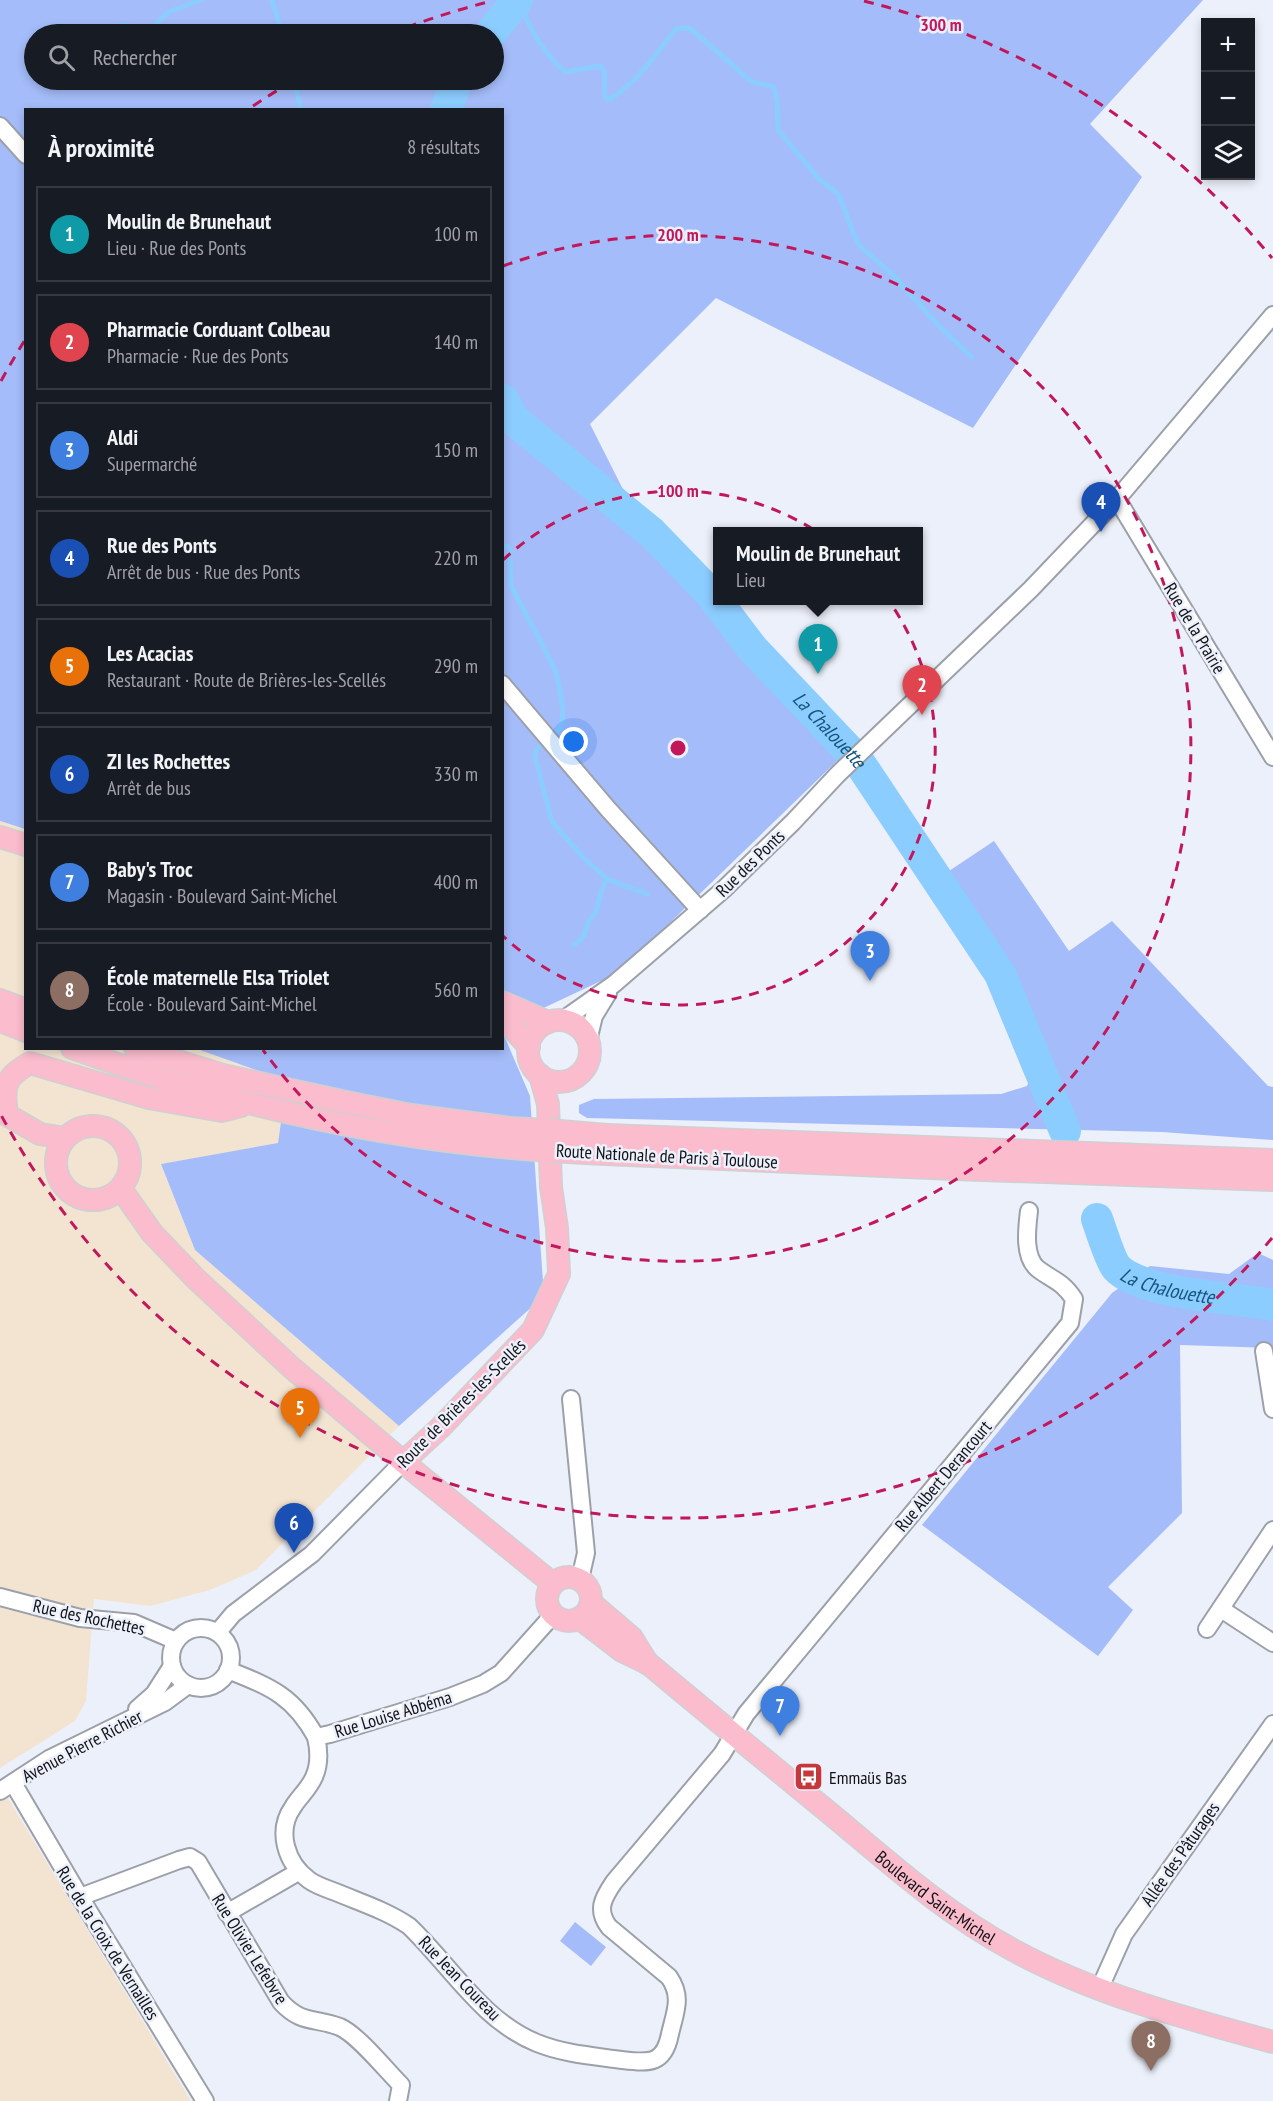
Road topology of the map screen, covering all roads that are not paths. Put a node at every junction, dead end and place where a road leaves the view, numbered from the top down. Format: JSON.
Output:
{"nodes":[{"id":1,"x":0,"y":126,"type":"edge"},
{"id":2,"x":24,"y":153,"type":"edge"},
{"id":3,"x":1273,"y":315,"type":"edge"},
{"id":4,"x":1117,"y":499,"type":"junction"},
{"id":5,"x":504,"y":686,"type":"edge"},
{"id":6,"x":1273,"y":757,"type":"edge"},
{"id":7,"x":0,"y":837,"type":"edge"},
{"id":8,"x":24,"y":844,"type":"edge"},
{"id":9,"x":700,"y":910,"type":"junction"},
{"id":10,"x":614,"y":984,"type":"junction"},
{"id":11,"x":0,"y":1000,"type":"edge"},
{"id":12,"x":504,"y":1003,"type":"edge"},
{"id":13,"x":24,"y":1009,"type":"edge"},
{"id":14,"x":504,"y":1018,"type":"edge"},
{"id":15,"x":0,"y":1021,"type":"edge"},
{"id":16,"x":556,"y":1021,"type":"junction"},
{"id":17,"x":24,"y":1030,"type":"edge"},
{"id":18,"x":588,"y":1041,"type":"junction"},
{"id":19,"x":529,"y":1047,"type":"junction"},
{"id":20,"x":77,"y":1050,"type":"edge"},
{"id":21,"x":141,"y":1050,"type":"edge"},
{"id":22,"x":540,"y":1075,"type":"junction"},
{"id":23,"x":566,"y":1081,"type":"junction"},
{"id":24,"x":548,"y":1104,"type":"junction"},
{"id":25,"x":249,"y":1105,"type":"junction"},
{"id":26,"x":0,"y":1125,"type":"edge"},
{"id":27,"x":64,"y":1138,"type":"junction"},
{"id":28,"x":510,"y":1138,"type":"junction"},
{"id":29,"x":606,"y":1144,"type":"junction"},
{"id":30,"x":55,"y":1160,"type":"junction"},
{"id":31,"x":1273,"y":1160,"type":"edge"},
{"id":32,"x":1273,"y":1180,"type":"edge"},
{"id":33,"x":121,"y":1189,"type":"junction"},
{"id":34,"x":1029,"y":1211,"type":"dead end"},
{"id":35,"x":1264,"y":1351,"type":"dead end"},
{"id":36,"x":571,"y":1399,"type":"dead end"},
{"id":37,"x":1273,"y":1409,"type":"edge"},
{"id":38,"x":403,"y":1462,"type":"junction"},
{"id":39,"x":1273,"y":1530,"type":"edge"},
{"id":40,"x":580,"y":1579,"type":"junction"},
{"id":41,"x":552,"y":1583,"type":"junction"},
{"id":42,"x":0,"y":1597,"type":"edge"},
{"id":43,"x":1221,"y":1609,"type":"junction"},
{"id":44,"x":585,"y":1610,"type":"junction"},
{"id":45,"x":553,"y":1615,"type":"junction"},
{"id":46,"x":1207,"y":1629,"type":"dead end"},
{"id":47,"x":219,"y":1632,"type":"junction"},
{"id":48,"x":176,"y":1641,"type":"junction"},
{"id":49,"x":1273,"y":1643,"type":"edge"},
{"id":50,"x":172,"y":1666,"type":"junction"},
{"id":51,"x":228,"y":1670,"type":"junction"},
{"id":52,"x":188,"y":1685,"type":"junction"},
{"id":53,"x":120,"y":1723,"type":"junction"},
{"id":54,"x":1273,"y":1724,"type":"edge"},
{"id":55,"x":735,"y":1735,"type":"junction"},
{"id":56,"x":316,"y":1737,"type":"junction"},
{"id":57,"x":6,"y":1787,"type":"edge"},
{"id":58,"x":298,"y":1872,"type":"junction"},
{"id":59,"x":80,"y":1897,"type":"junction"},
{"id":60,"x":227,"y":1913,"type":"junction"},
{"id":61,"x":1099,"y":1990,"type":"junction"},
{"id":62,"x":1273,"y":2042,"type":"edge"},
{"id":63,"x":205,"y":2101,"type":"edge"},
{"id":64,"x":399,"y":2101,"type":"edge"}],
"edges":[{"from":1,"to":2,"type":"street"},
{"from":3,"to":4,"type":"street","name":"Rue des Ponts"},
{"from":4,"to":6,"type":"street","name":"Rue de la Prairie"},
{"from":4,"to":9,"type":"street","name":"Rue des Ponts"},
{"from":5,"to":9,"type":"street"},
{"from":7,"to":8,"type":"main road"},
{"from":9,"to":10,"type":"street","name":"Rue des Ponts"},
{"from":10,"to":16,"type":"street","name":"Rue des Ponts"},
{"from":10,"to":18,"type":"street","name":"Rue des Ponts"},
{"from":11,"to":13,"type":"main road"},
{"from":12,"to":16,"type":"main road"},
{"from":14,"to":19,"type":"main road"},
{"from":15,"to":17,"type":"main road"},
{"from":16,"to":18,"type":"main road"},
{"from":16,"to":19,"type":"main road"},
{"from":18,"to":23,"type":"main road"},
{"from":19,"to":22,"type":"main road"},
{"from":20,"to":25,"type":"main road","name":"Route Nationale de Paris à Toulouse"},
{"from":21,"to":28,"type":"main road","name":"Route Nationale de Paris à Toulouse"},
{"from":22,"to":23,"type":"main road"},
{"from":22,"to":24,"type":"main road","name":"Route de Brières-les-Scellés"},
{"from":23,"to":24,"type":"main road"},
{"from":24,"to":38,"type":"main road","name":"Route de Brières-les-Scellés"},
{"from":25,"to":27,"type":"main road"},
{"from":25,"to":28,"type":"main road","name":"Route Nationale de Paris à Toulouse"},
{"from":26,"to":30,"type":"main road"},
{"from":27,"to":30,"type":"main road"},
{"from":27,"to":33,"type":"main road"},
{"from":28,"to":29,"type":"main road","name":"Route Nationale de Paris à Toulouse","bridge":true},
{"from":29,"to":31,"type":"main road","name":"Route Nationale de Paris à Toulouse"},
{"from":29,"to":32,"type":"main road","name":"Route Nationale de Paris à Toulouse"},
{"from":30,"to":33,"type":"main road"},
{"from":33,"to":38,"type":"main road"},
{"from":34,"to":55,"type":"street","name":"Rue Albert Derancourt"},
{"from":35,"to":37,"type":"street"},
{"from":36,"to":40,"type":"street"},
{"from":38,"to":41,"type":"main road"},
{"from":38,"to":47,"type":"street","name":"Route de Brières-les-Scellés"},
{"from":39,"to":43,"type":"street"},
{"from":40,"to":41,"type":"main road"},
{"from":40,"to":44,"type":"main road"},
{"from":41,"to":45,"type":"main road"},
{"from":42,"to":48,"type":"street","name":"Rue des Rochettes"},
{"from":43,"to":46,"type":"street"},
{"from":43,"to":49,"type":"street"},
{"from":44,"to":45,"type":"main road"},
{"from":44,"to":55,"type":"main road","name":"Boulevard Saint-Michel"},
{"from":45,"to":56,"type":"street","name":"Rue Louise Abbéma"},
{"from":47,"to":48,"type":"street"},
{"from":47,"to":51,"type":"street"},
{"from":48,"to":50,"type":"street"},
{"from":50,"to":52,"type":"street"},
{"from":50,"to":53,"type":"street"},
{"from":51,"to":52,"type":"street"},
{"from":51,"to":56,"type":"street","name":"Rue Louise Abbéma"},
{"from":52,"to":53,"type":"street","name":"Avenue Pierre Richier"},
{"from":53,"to":57,"type":"street","name":"Avenue Pierre Richier"},
{"from":54,"to":61,"type":"street","name":"Allée des Pâturages"},
{"from":55,"to":58,"type":"street","name":"Rue Jean Coureau"},
{"from":55,"to":61,"type":"main road","name":"Boulevard Saint-Michel"},
{"from":56,"to":58,"type":"street"},
{"from":57,"to":59,"type":"street","name":"Rue de la Croix de Vernailles"},
{"from":58,"to":60,"type":"street"},
{"from":59,"to":60,"type":"street","name":"Rue Olivier Lefebvre"},
{"from":59,"to":63,"type":"street","name":"Rue de la Croix de Vernailles"},
{"from":60,"to":64,"type":"street","name":"Rue Olivier Lefebvre"},
{"from":61,"to":62,"type":"main road","name":"Boulevard Saint-Michel"}]}
